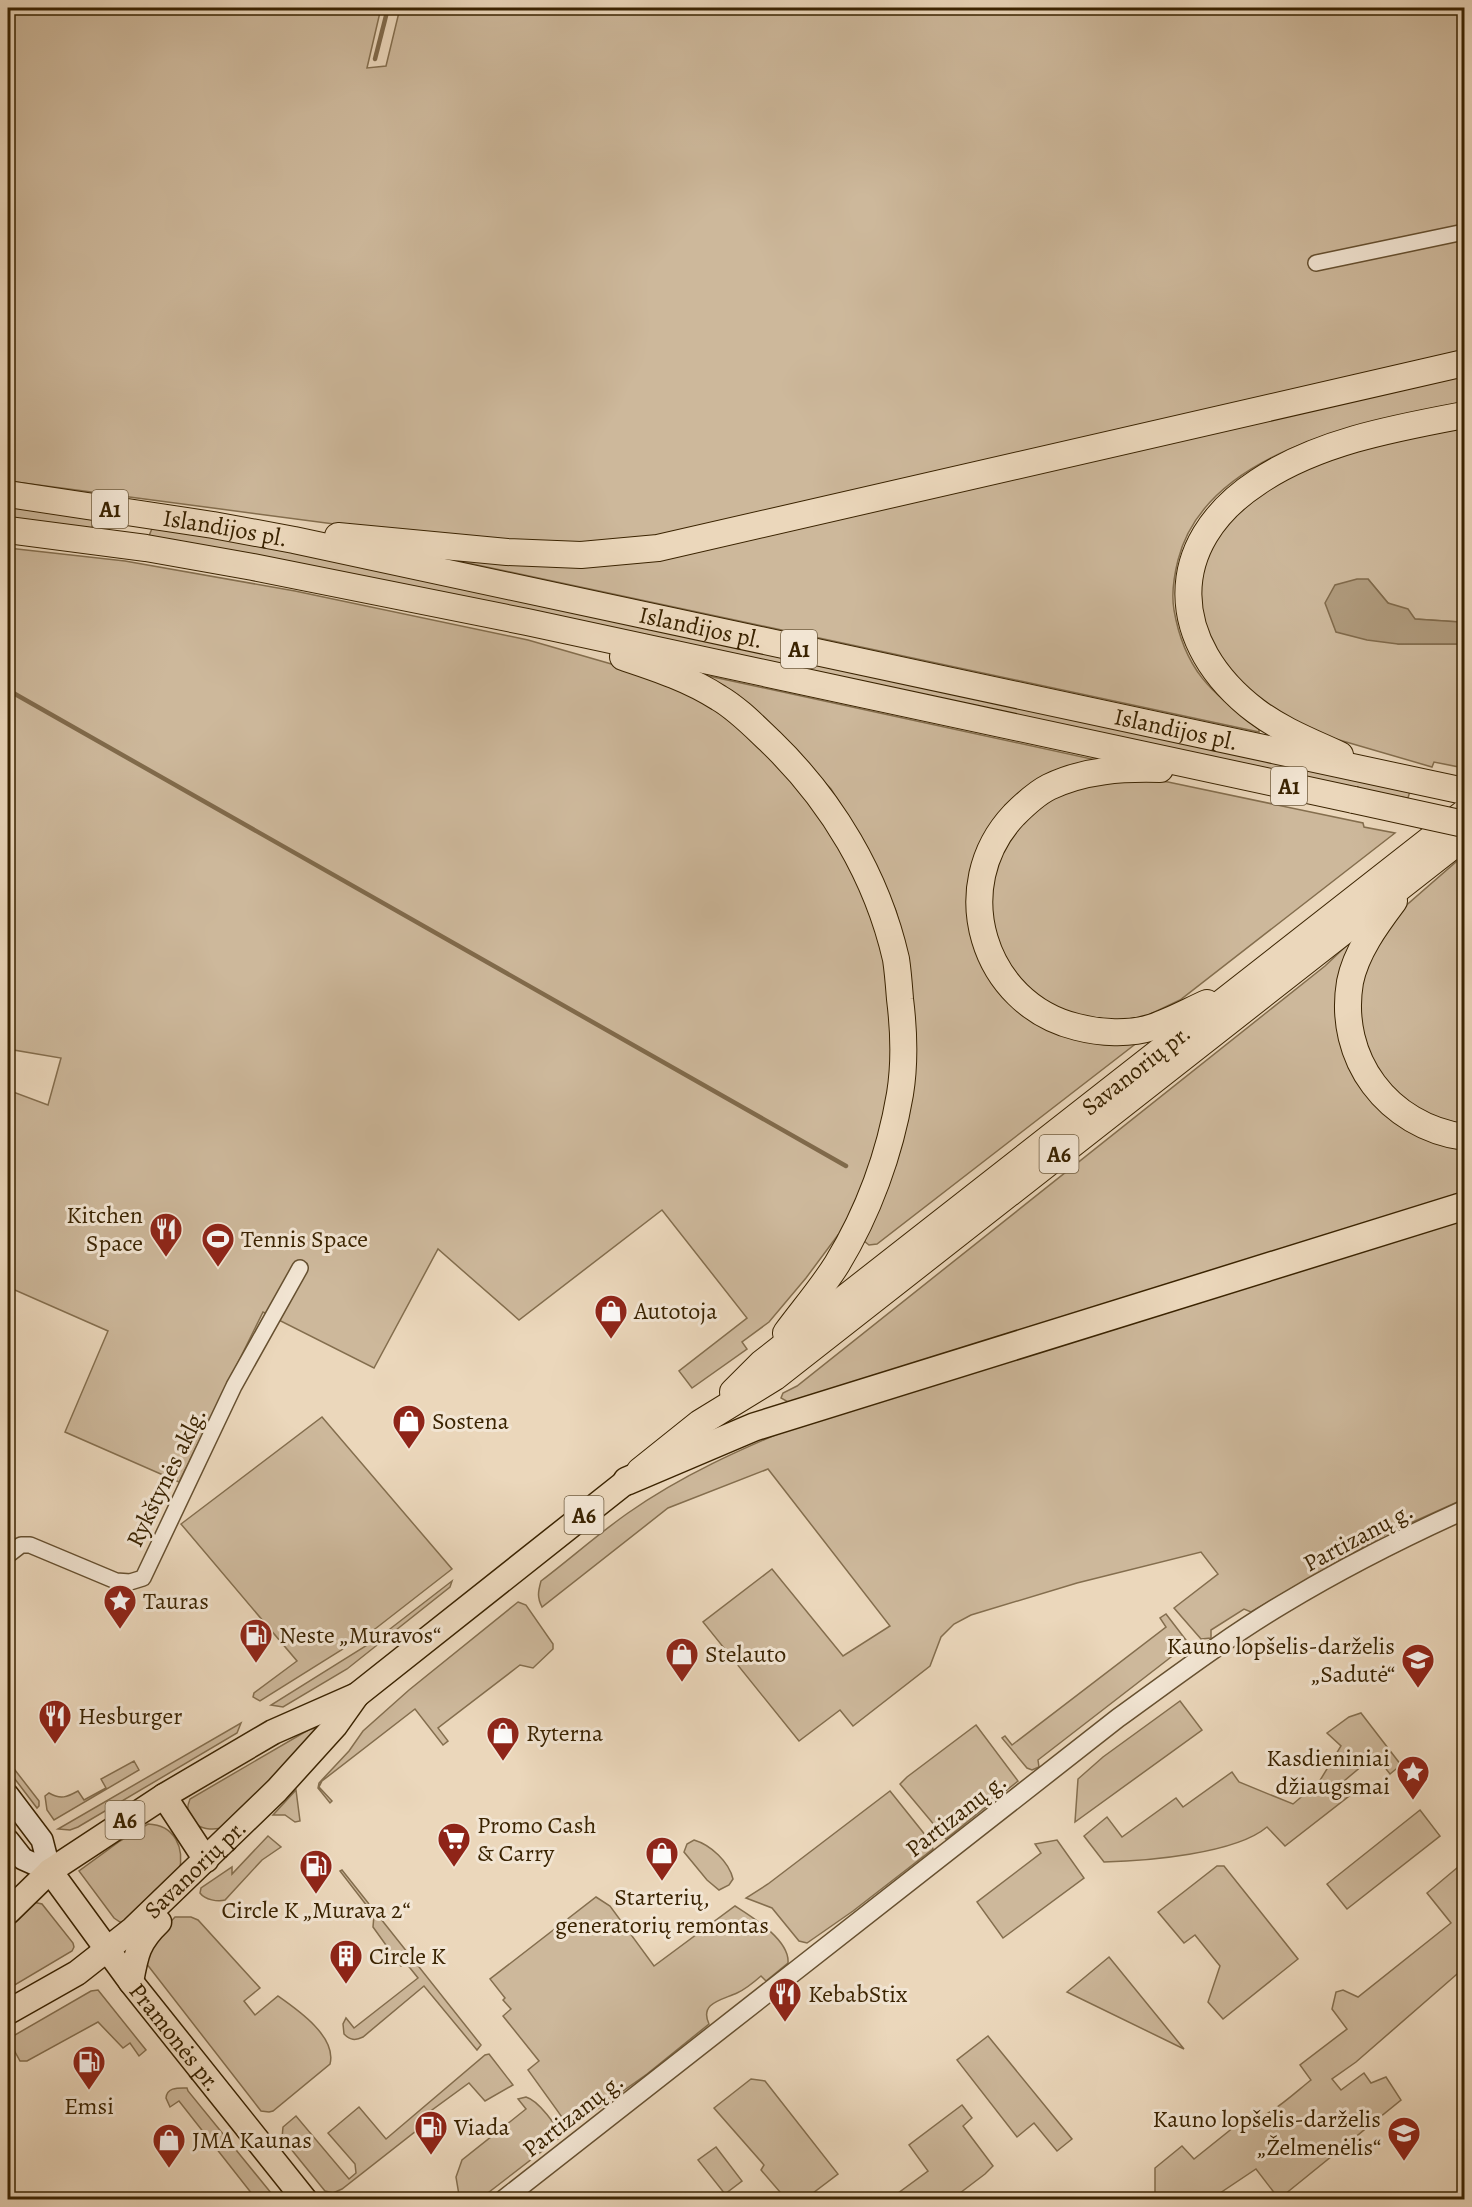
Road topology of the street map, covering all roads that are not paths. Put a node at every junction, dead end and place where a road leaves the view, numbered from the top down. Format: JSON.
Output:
{"nodes":[{"id":1,"x":1464,"y":232,"type":"edge"},
{"id":2,"x":1316,"y":263,"type":"dead end"},
{"id":3,"x":1464,"y":363,"type":"edge"},
{"id":4,"x":1464,"y":415,"type":"edge"},
{"id":5,"x":8,"y":494,"type":"edge"},
{"id":6,"x":213,"y":525,"type":"junction"},
{"id":7,"x":8,"y":530,"type":"edge"},
{"id":8,"x":527,"y":622,"type":"junction"},
{"id":9,"x":1224,"y":772,"type":"junction"},
{"id":10,"x":1384,"y":775,"type":"junction"},
{"id":11,"x":1464,"y":791,"type":"edge"},
{"id":12,"x":1464,"y":813,"type":"edge"},
{"id":13,"x":1464,"y":824,"type":"edge"},
{"id":14,"x":1464,"y":837,"type":"edge"},
{"id":15,"x":1412,"y":878,"type":"junction"},
{"id":16,"x":1245,"y":985,"type":"junction"},
{"id":17,"x":1464,"y":1137,"type":"edge"},
{"id":18,"x":1464,"y":1206,"type":"edge"},
{"id":19,"x":300,"y":1268,"type":"dead end"},
{"id":20,"x":762,"y":1363,"type":"junction"},
{"id":21,"x":700,"y":1424,"type":"junction"},
{"id":22,"x":627,"y":1481,"type":"junction"},
{"id":23,"x":1464,"y":1510,"type":"edge"},
{"id":24,"x":8,"y":1555,"type":"edge"},
{"id":25,"x":357,"y":1695,"type":"junction"},
{"id":26,"x":8,"y":1795,"type":"edge"},
{"id":27,"x":164,"y":1796,"type":"junction"},
{"id":28,"x":8,"y":1840,"type":"edge"},
{"id":29,"x":224,"y":1842,"type":"junction"},
{"id":30,"x":206,"y":1860,"type":"junction"},
{"id":31,"x":50,"y":1871,"type":"junction"},
{"id":32,"x":8,"y":1912,"type":"edge"},
{"id":33,"x":107,"y":1950,"type":"junction"},
{"id":34,"x":131,"y":1982,"type":"junction"},
{"id":35,"x":8,"y":2012,"type":"edge"},
{"id":36,"x":305,"y":2199,"type":"edge"},
{"id":37,"x":503,"y":2199,"type":"edge"}],
"edges":[{"from":1,"to":2,"type":"street"},
{"from":3,"to":6,"type":"highway"},
{"from":4,"to":10,"type":"highway"},
{"from":5,"to":6,"type":"highway","name":"Islandijos pl.","number":"A1"},
{"from":6,"to":10,"type":"highway","name":"Islandijos pl.","number":"A1"},
{"from":7,"to":8,"type":"highway","name":"Islandijos pl.","number":"A1"},
{"from":8,"to":9,"type":"highway","name":"Islandijos pl.","number":"A1"},
{"from":8,"to":20,"type":"highway"},
{"from":9,"to":13,"type":"highway","name":"Islandijos pl.","number":"A1","bridge":true},
{"from":9,"to":16,"type":"highway"},
{"from":10,"to":11,"type":"highway","name":"Islandijos pl.","number":"A1"},
{"from":12,"to":16,"type":"highway","name":"Savanorių pr.","number":"A6"},
{"from":14,"to":15,"type":"highway","name":"Savanorių pr.","number":"A6"},
{"from":15,"to":17,"type":"highway"},
{"from":15,"to":21,"type":"highway","name":"Savanorių pr.","number":"A6"},
{"from":16,"to":20,"type":"highway","name":"Savanorių pr.","number":"A6"},
{"from":18,"to":22,"type":"highway"},
{"from":19,"to":24,"type":"street","name":"Rykštynės aklg."},
{"from":20,"to":21,"type":"highway","name":"Savanorių pr.","number":"A6"},
{"from":21,"to":22,"type":"highway","name":"Savanorių pr.","number":"A6"},
{"from":22,"to":25,"type":"main road","name":"Savanorių pr.","number":"A6"},
{"from":23,"to":37,"type":"street","name":"Partizanų g."},
{"from":25,"to":27,"type":"main road","name":"Savanorių pr.","number":"A6"},
{"from":25,"to":29,"type":"main road","name":"Savanorių pr.","number":"A6"},
{"from":26,"to":31,"type":"main road"},
{"from":27,"to":30,"type":"main road"},
{"from":27,"to":31,"type":"main road","name":"Savanorių pr.","number":"A6"},
{"from":28,"to":31,"type":"main road"},
{"from":29,"to":30,"type":"main road","name":"Savanorių pr.","number":"A6"},
{"from":29,"to":34,"type":"main road"},
{"from":30,"to":33,"type":"main road","name":"Savanorių pr.","number":"A6"},
{"from":31,"to":32,"type":"main road","name":"Savanorių pr.","number":"A6"},
{"from":31,"to":33,"type":"main road","name":"Pramonės pr."},
{"from":33,"to":34,"type":"main road","name":"Pramonės pr."},
{"from":33,"to":35,"type":"main road","name":"Savanorių pr.","number":"A6"},
{"from":34,"to":36,"type":"main road","name":"Pramonės pr."}]}
